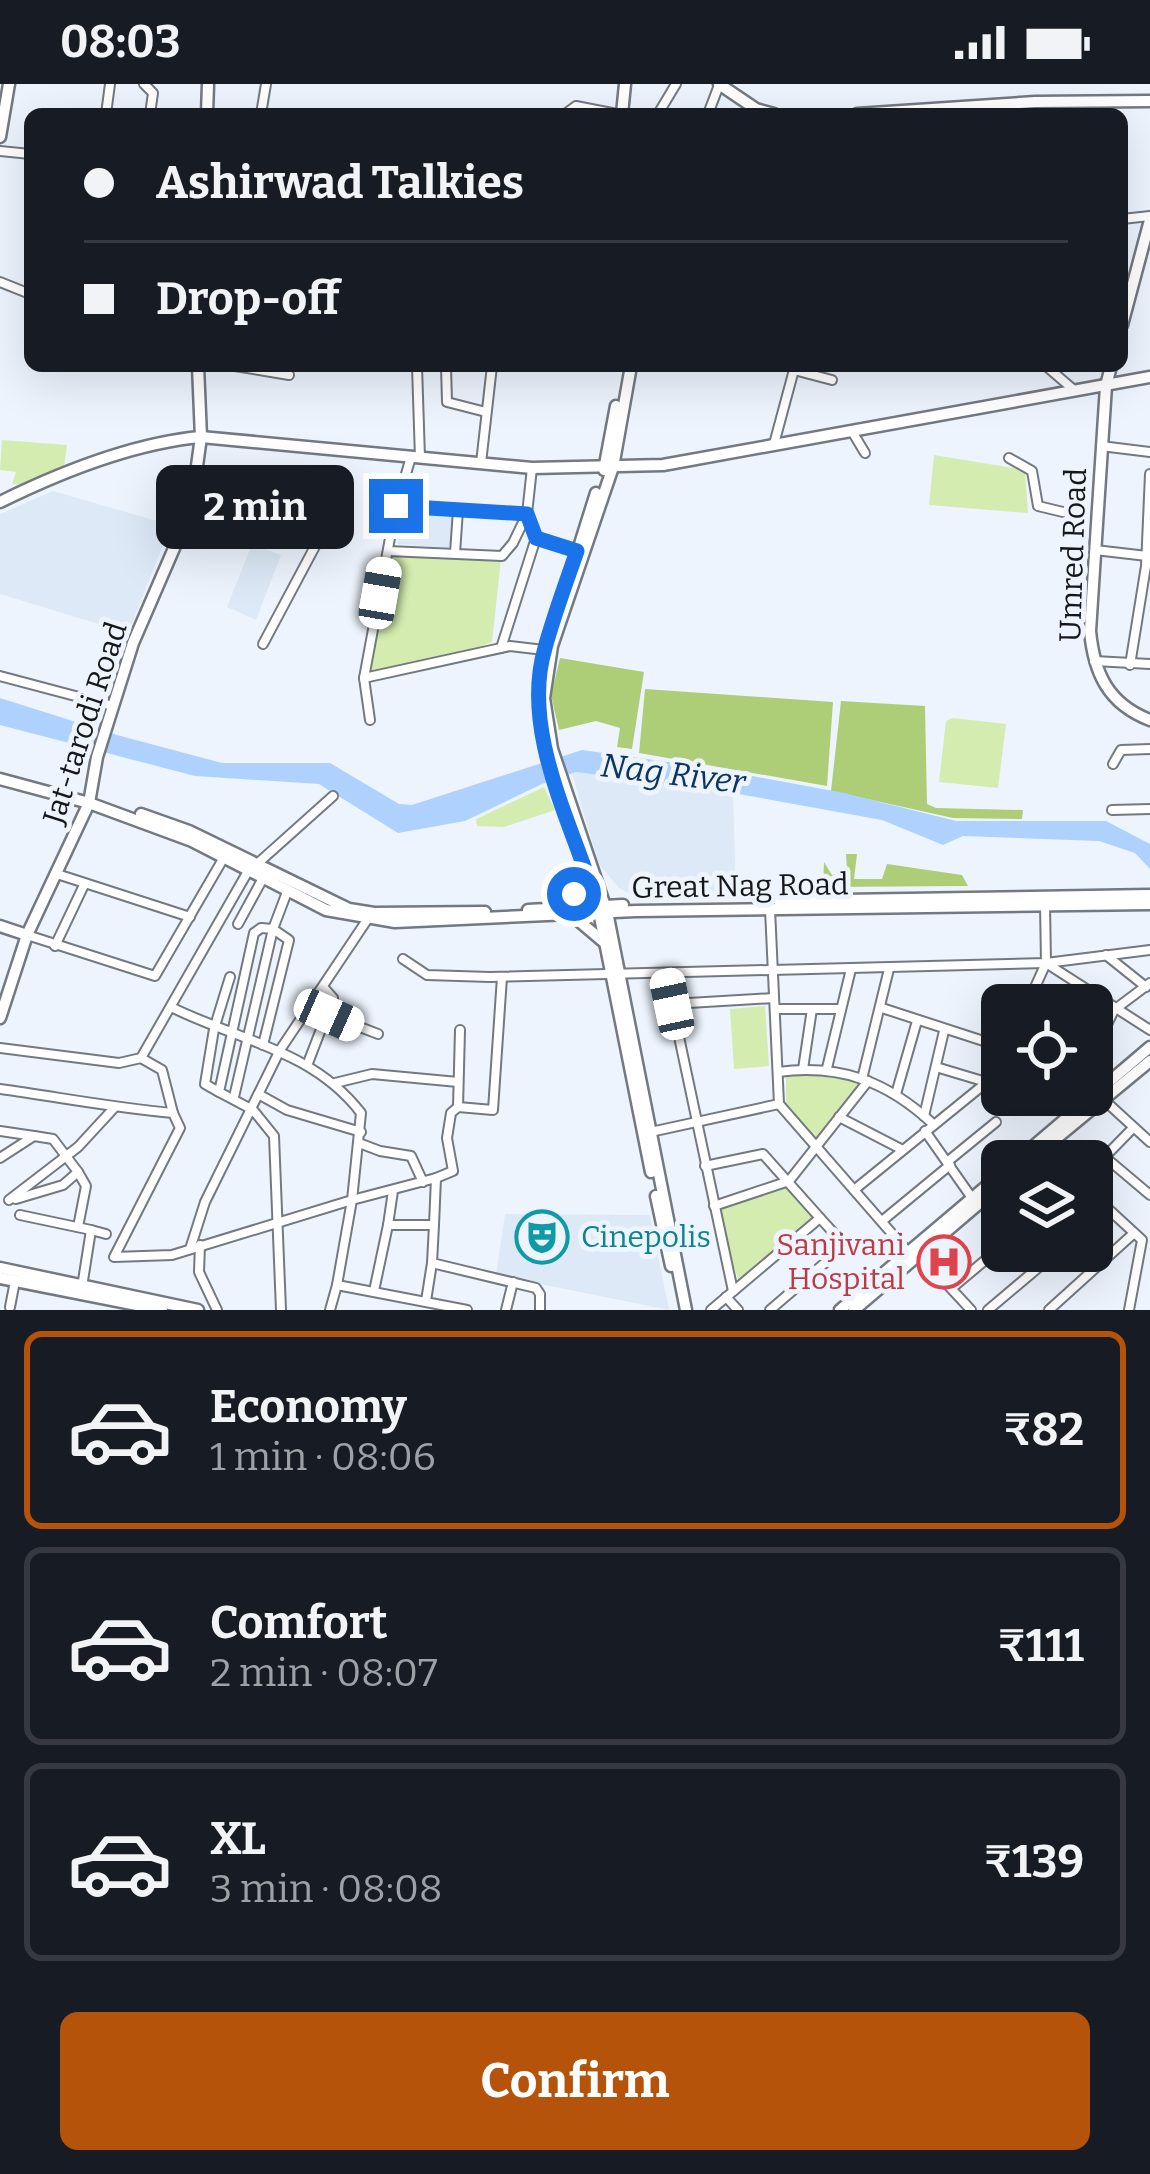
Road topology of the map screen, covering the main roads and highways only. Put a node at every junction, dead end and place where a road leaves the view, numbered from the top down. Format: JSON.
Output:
{"nodes":[{"id":1,"x":10,"y":84,"type":"edge"},
{"id":2,"x":719,"y":84,"type":"edge"},
{"id":3,"x":1150,"y":101,"type":"edge"},
{"id":4,"x":755,"y":108,"type":"edge"},
{"id":5,"x":1035,"y":108,"type":"edge"},
{"id":6,"x":3,"y":110,"type":"edge"},
{"id":7,"x":0,"y":137,"type":"edge"},
{"id":8,"x":1150,"y":218,"type":"edge"},
{"id":9,"x":1128,"y":302,"type":"edge"},
{"id":10,"x":199,"y":372,"type":"edge"},
{"id":11,"x":626,"y":372,"type":"edge"},
{"id":12,"x":1110,"y":372,"type":"edge"},
{"id":13,"x":1150,"y":377,"type":"edge"},
{"id":14,"x":1106,"y":386,"type":"junction"},
{"id":15,"x":201,"y":437,"type":"junction"},
{"id":16,"x":609,"y":467,"type":"junction"},
{"id":17,"x":0,"y":502,"type":"edge"},
{"id":18,"x":580,"y":552,"type":"junction"},
{"id":19,"x":1150,"y":720,"type":"edge"},
{"id":20,"x":554,"y":767,"type":"junction"},
{"id":21,"x":0,"y":776,"type":"edge"},
{"id":22,"x":90,"y":799,"type":"junction"},
{"id":23,"x":251,"y":869,"type":"junction"},
{"id":24,"x":591,"y":875,"type":"junction"},
{"id":25,"x":1150,"y":895,"type":"edge"},
{"id":26,"x":1150,"y":904,"type":"edge"},
{"id":27,"x":602,"y":908,"type":"junction"},
{"id":28,"x":633,"y":908,"type":"junction"},
{"id":29,"x":569,"y":912,"type":"junction"},
{"id":30,"x":0,"y":926,"type":"edge"},
{"id":31,"x":27,"y":935,"type":"junction"},
{"id":32,"x":609,"y":941,"type":"junction"},
{"id":33,"x":0,"y":1018,"type":"edge"},
{"id":34,"x":1150,"y":1047,"type":"edge"},
{"id":35,"x":1150,"y":1061,"type":"edge"},
{"id":36,"x":1113,"y":1081,"type":"edge"},
{"id":37,"x":1113,"y":1085,"type":"edge"},
{"id":38,"x":1072,"y":1116,"type":"edge"},
{"id":39,"x":1075,"y":1116,"type":"edge"},
{"id":40,"x":1042,"y":1140,"type":"edge"},
{"id":41,"x":1051,"y":1140,"type":"edge"},
{"id":42,"x":981,"y":1190,"type":"edge"},
{"id":43,"x":981,"y":1200,"type":"edge"},
{"id":44,"x":914,"y":1253,"type":"junction"},
{"id":45,"x":0,"y":1268,"type":"edge"},
{"id":46,"x":0,"y":1278,"type":"edge"},
{"id":47,"x":82,"y":1290,"type":"junction"},
{"id":48,"x":850,"y":1309,"type":"edge"},
{"id":49,"x":162,"y":1310,"type":"edge"},
{"id":50,"x":198,"y":1310,"type":"edge"},
{"id":51,"x":683,"y":1310,"type":"edge"}],
"edges":[{"from":1,"to":6,"type":"main road"},
{"from":2,"to":4,"type":"main road"},
{"from":3,"to":5,"type":"main road"},
{"from":6,"to":7,"type":"main road"},
{"from":8,"to":9,"type":"main road"},
{"from":10,"to":15,"type":"main road","name":"Jat-tarodi Road"},
{"from":11,"to":16,"type":"main road"},
{"from":12,"to":14,"type":"main road","name":"Umred Road"},
{"from":13,"to":14,"type":"main road"},
{"from":14,"to":16,"type":"main road"},
{"from":14,"to":19,"type":"main road","name":"Umred Road"},
{"from":15,"to":16,"type":"main road"},
{"from":15,"to":17,"type":"main road"},
{"from":15,"to":22,"type":"main road","name":"Jat-tarodi Road"},
{"from":16,"to":18,"type":"main road"},
{"from":18,"to":20,"type":"main road"},
{"from":18,"to":20,"type":"main road"},
{"from":20,"to":24,"type":"main road"},
{"from":21,"to":22,"type":"main road","name":"Great Nag Road"},
{"from":22,"to":23,"type":"main road","name":"Great Nag Road"},
{"from":22,"to":23,"type":"main road","name":"Great Nag Road"},
{"from":22,"to":31,"type":"main road","name":"Jat-tarodi Road"},
{"from":23,"to":29,"type":"main road","name":"Great Nag Road"},
{"from":23,"to":29,"type":"main road","name":"Great Nag Road"},
{"from":24,"to":27,"type":"main road"},
{"from":24,"to":28,"type":"main road"},
{"from":24,"to":29,"type":"main road"},
{"from":25,"to":28,"type":"main road","name":"Great Nag Road"},
{"from":26,"to":28,"type":"main road","name":"Great Nag Road"},
{"from":27,"to":28,"type":"main road","name":"Great Nag Road"},
{"from":27,"to":29,"type":"main road","name":"Great Nag Road"},
{"from":27,"to":32,"type":"main road"},
{"from":28,"to":32,"type":"main road"},
{"from":29,"to":32,"type":"main road"},
{"from":30,"to":31,"type":"main road"},
{"from":31,"to":33,"type":"main road","name":"Jat-tarodi Road"},
{"from":32,"to":51,"type":"main road"},
{"from":34,"to":36,"type":"main road"},
{"from":35,"to":37,"type":"main road"},
{"from":38,"to":40,"type":"main road"},
{"from":39,"to":41,"type":"main road"},
{"from":42,"to":44,"type":"main road"},
{"from":43,"to":44,"type":"main road"},
{"from":44,"to":48,"type":"main road"},
{"from":45,"to":47,"type":"main road"},
{"from":46,"to":47,"type":"main road"},
{"from":47,"to":49,"type":"main road"},
{"from":47,"to":50,"type":"main road"}]}
